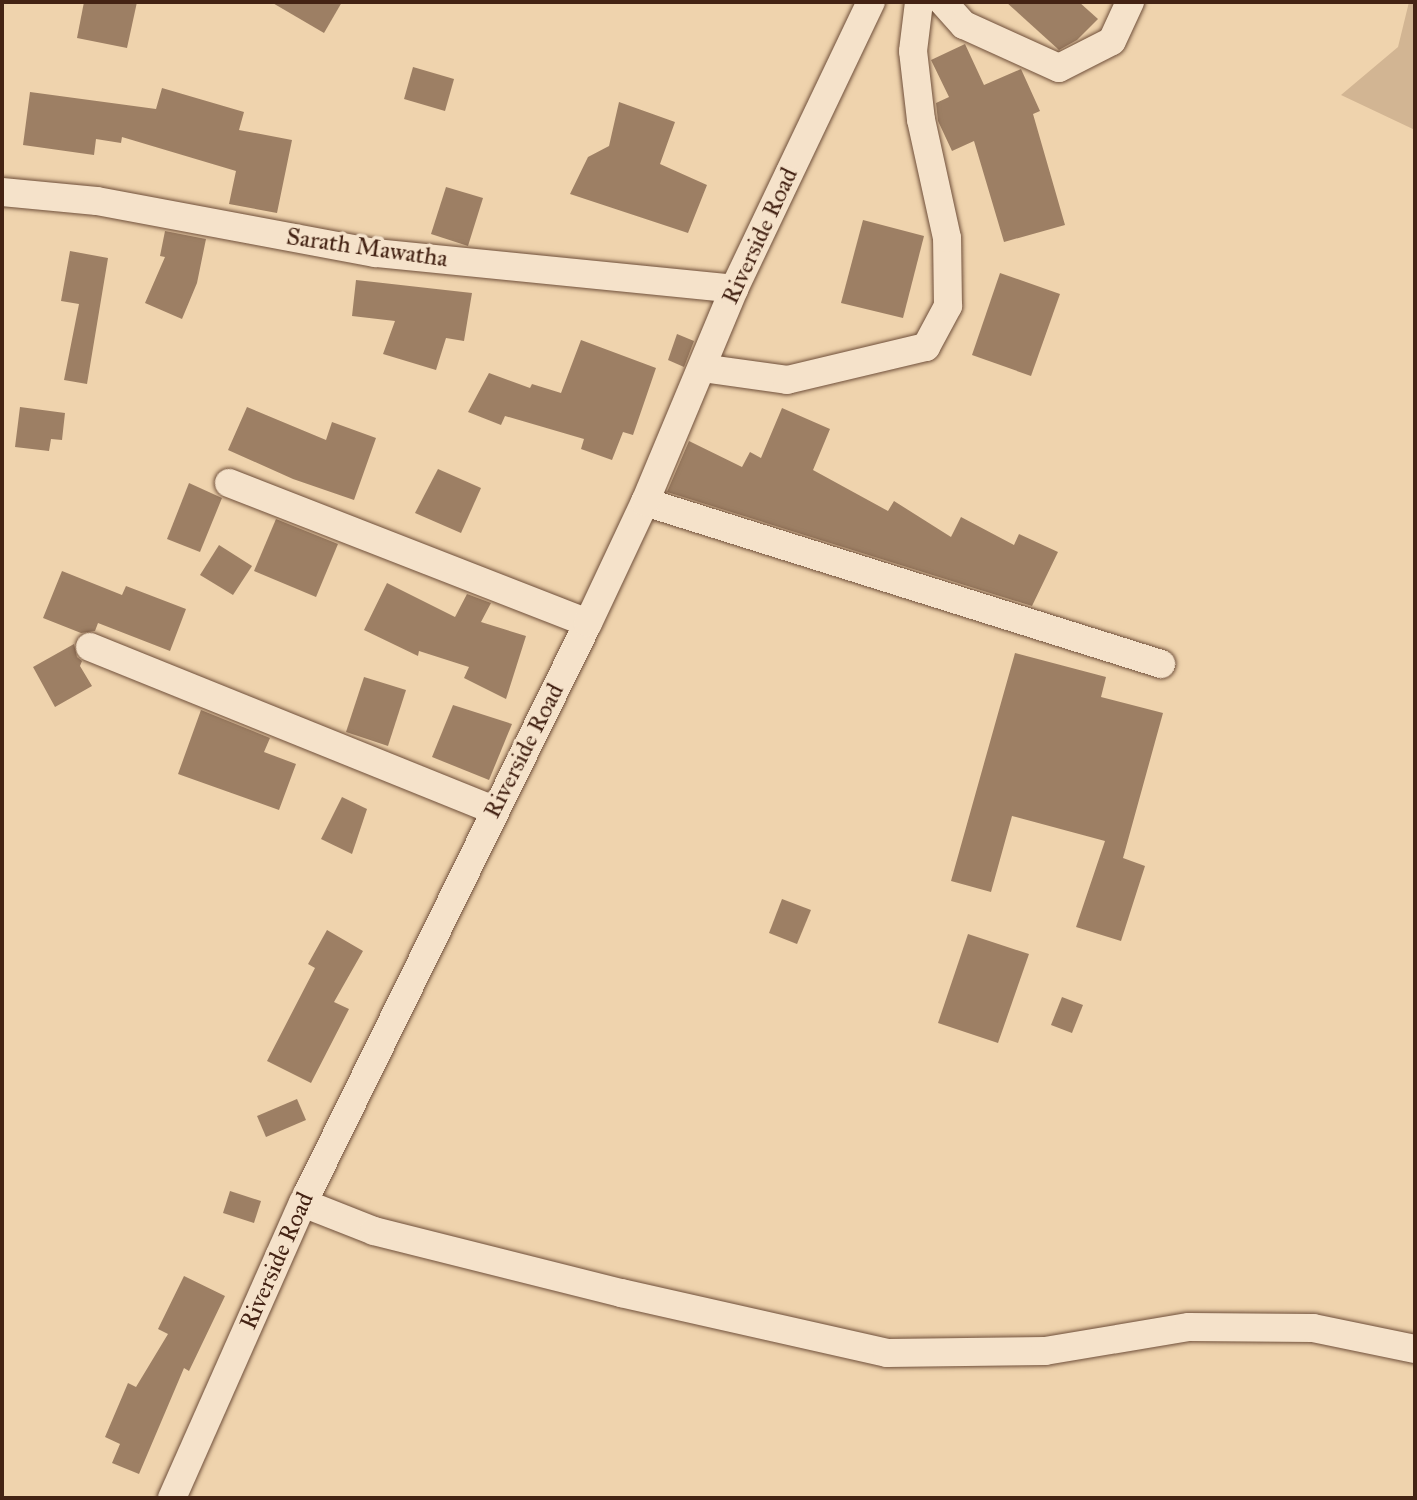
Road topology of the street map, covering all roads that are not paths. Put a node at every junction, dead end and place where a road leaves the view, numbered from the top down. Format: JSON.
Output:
{"nodes":[{"id":1,"x":871,"y":2,"type":"edge"},
{"id":2,"x":919,"y":2,"type":"edge"},
{"id":3,"x":943,"y":2,"type":"edge"},
{"id":4,"x":1130,"y":2,"type":"edge"},
{"id":5,"x":2,"y":192,"type":"edge"},
{"id":6,"x":734,"y":289,"type":"junction"},
{"id":7,"x":702,"y":368,"type":"junction"},
{"id":8,"x":229,"y":483,"type":"dead end"},
{"id":9,"x":645,"y":502,"type":"junction"},
{"id":10,"x":588,"y":623,"type":"junction"},
{"id":11,"x":90,"y":647,"type":"dead end"},
{"id":12,"x":1161,"y":664,"type":"dead end"},
{"id":13,"x":494,"y":810,"type":"junction"},
{"id":14,"x":303,"y":1203,"type":"junction"},
{"id":15,"x":1415,"y":1349,"type":"edge"},
{"id":16,"x":172,"y":1498,"type":"edge"}],
"edges":[{"from":1,"to":6,"type":"street","name":"Riverside Road"},
{"from":2,"to":7,"type":"street"},
{"from":3,"to":4,"type":"street"},
{"from":5,"to":6,"type":"street","name":"Sarath Mawatha"},
{"from":6,"to":7,"type":"street","name":"Riverside Road"},
{"from":7,"to":9,"type":"street","name":"Riverside Road"},
{"from":8,"to":10,"type":"street"},
{"from":9,"to":10,"type":"street","name":"Riverside Road"},
{"from":9,"to":12,"type":"street"},
{"from":10,"to":13,"type":"street","name":"Riverside Road"},
{"from":11,"to":13,"type":"street"},
{"from":13,"to":14,"type":"street","name":"Riverside Road"},
{"from":14,"to":15,"type":"street"},
{"from":14,"to":16,"type":"street","name":"Riverside Road"}]}
